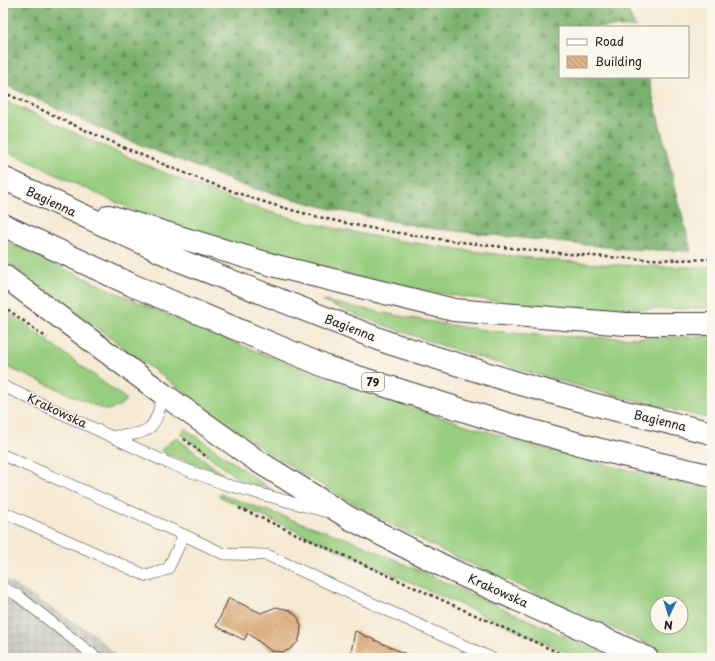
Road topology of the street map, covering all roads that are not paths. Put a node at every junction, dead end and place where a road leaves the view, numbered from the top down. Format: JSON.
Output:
{"nodes":[{"id":1,"x":3,"y":178,"type":"edge"},
{"id":2,"x":30,"y":192,"type":"junction"},
{"id":3,"x":3,"y":225,"type":"edge"},
{"id":4,"x":3,"y":275,"type":"edge"},
{"id":5,"x":712,"y":324,"type":"edge"},
{"id":6,"x":3,"y":386,"type":"edge"},
{"id":7,"x":163,"y":394,"type":"junction"},
{"id":8,"x":712,"y":433,"type":"edge"},
{"id":9,"x":111,"y":436,"type":"junction"},
{"id":10,"x":3,"y":455,"type":"edge"},
{"id":11,"x":712,"y":476,"type":"edge"},
{"id":12,"x":3,"y":512,"type":"edge"},
{"id":13,"x":351,"y":519,"type":"junction"},
{"id":14,"x":184,"y":535,"type":"junction"},
{"id":15,"x":3,"y":588,"type":"edge"},
{"id":16,"x":97,"y":658,"type":"edge"},
{"id":17,"x":491,"y":658,"type":"edge"},
{"id":18,"x":647,"y":658,"type":"edge"}],
"edges":[{"from":1,"to":2,"type":"main road","name":"Bagienna"},
{"from":2,"to":5,"type":"main road"},
{"from":2,"to":8,"type":"main road","name":"Bagienna"},
{"from":3,"to":11,"type":"main road","number":"79"},
{"from":4,"to":7,"type":"main road","name":"Krakowska"},
{"from":6,"to":9,"type":"lane","name":"Krakowska"},
{"from":7,"to":9,"type":"lane"},
{"from":7,"to":13,"type":"main road","name":"Krakowska"},
{"from":9,"to":13,"type":"lane","name":"Krakowska"},
{"from":10,"to":14,"type":"lane"},
{"from":12,"to":14,"type":"lane"},
{"from":13,"to":18,"type":"main road","name":"Krakowska"},
{"from":14,"to":17,"type":"lane"},
{"from":15,"to":16,"type":"lane"}]}
